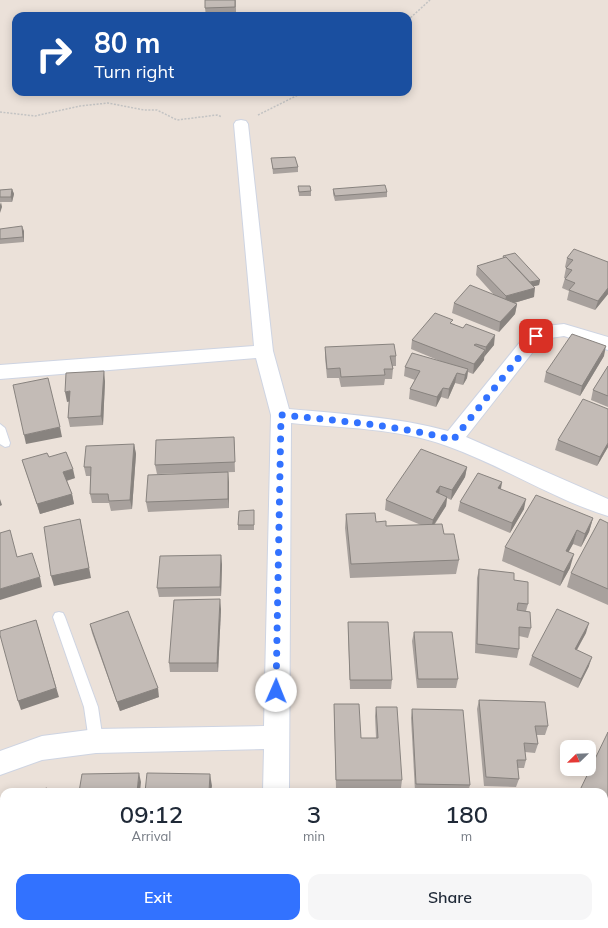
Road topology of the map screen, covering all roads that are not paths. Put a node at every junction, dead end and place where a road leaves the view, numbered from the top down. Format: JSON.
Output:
{"nodes":[{"id":1,"x":240,"y":124,"type":"road end"},
{"id":2,"x":608,"y":344,"type":"edge"},
{"id":3,"x":264,"y":351,"type":"junction"},
{"id":4,"x":0,"y":372,"type":"edge"},
{"id":5,"x":281,"y":415,"type":"junction"},
{"id":6,"x":0,"y":428,"type":"edge"},
{"id":7,"x":453,"y":440,"type":"junction"},
{"id":8,"x":5,"y":443,"type":"dead end"},
{"id":9,"x":608,"y":508,"type":"edge"},
{"id":10,"x":59,"y":617,"type":"dead end"},
{"id":11,"x":275,"y":737,"type":"junction"},
{"id":12,"x":96,"y":741,"type":"junction"},
{"id":13,"x":0,"y":763,"type":"edge"},
{"id":14,"x":276,"y":788,"type":"edge"}],
"edges":[{"from":1,"to":3,"type":"street"},
{"from":2,"to":7,"type":"street"},
{"from":3,"to":4,"type":"street"},
{"from":3,"to":5,"type":"street"},
{"from":5,"to":7,"type":"street"},
{"from":5,"to":11,"type":"street"},
{"from":6,"to":8,"type":"lane"},
{"from":7,"to":9,"type":"street"},
{"from":10,"to":12,"type":"lane"},
{"from":11,"to":12,"type":"street"},
{"from":11,"to":14,"type":"street"},
{"from":12,"to":13,"type":"street"}]}
